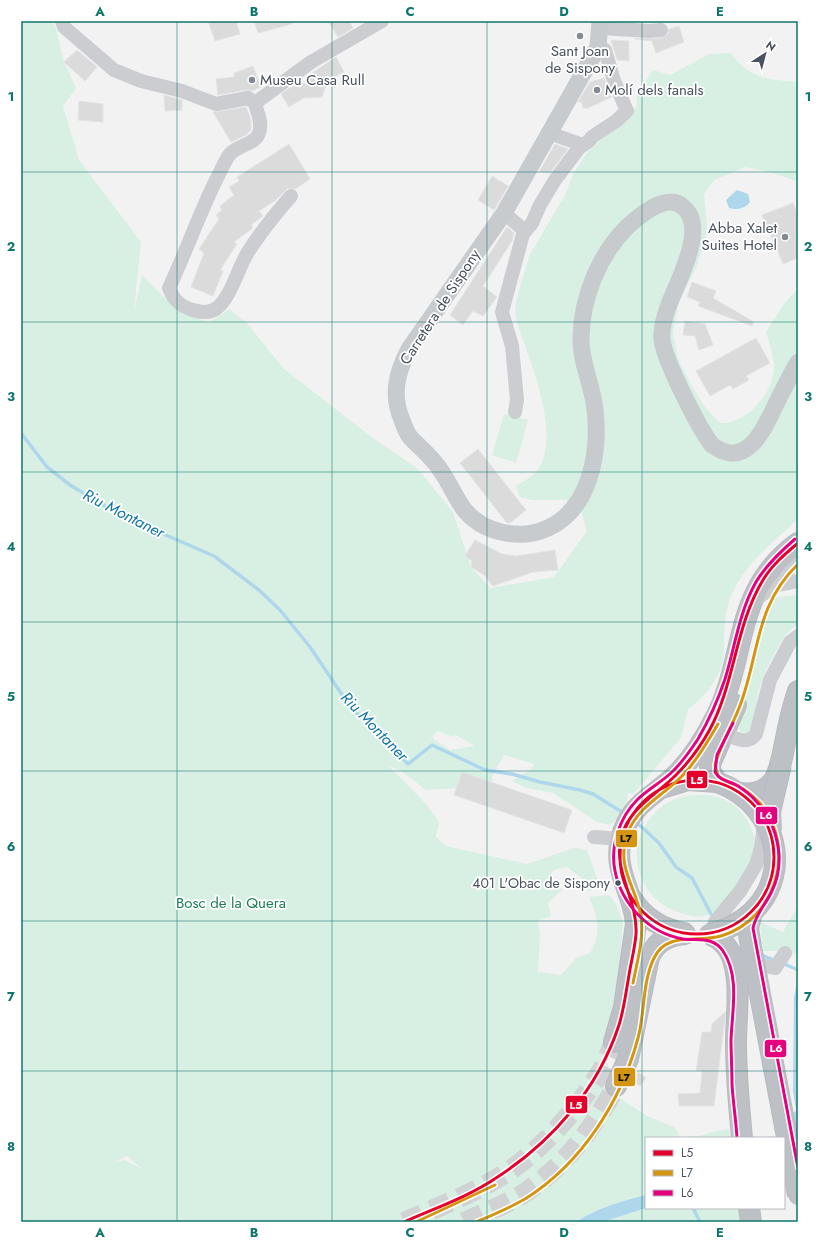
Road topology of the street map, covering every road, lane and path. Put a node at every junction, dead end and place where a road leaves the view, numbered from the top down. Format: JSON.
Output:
{"nodes":[{"id":1,"x":62,"y":21,"type":"edge"},
{"id":2,"x":382,"y":21,"type":"edge"},
{"id":3,"x":600,"y":24,"type":"edge"},
{"id":4,"x":661,"y":30,"type":"dead end"},
{"id":5,"x":598,"y":47,"type":"junction"},
{"id":6,"x":255,"y":103,"type":"junction"},
{"id":7,"x":549,"y":133,"type":"junction"},
{"id":8,"x":583,"y":146,"type":"junction"},
{"id":9,"x":291,"y":196,"type":"dead end"},
{"id":10,"x":504,"y":213,"type":"junction"},
{"id":11,"x":525,"y":232,"type":"junction"},
{"id":12,"x":798,"y":362,"type":"edge"},
{"id":13,"x":515,"y":412,"type":"dead end"},
{"id":14,"x":791,"y":566,"type":"edge"},
{"id":15,"x":749,"y":605,"type":"junction"},
{"id":16,"x":798,"y":636,"type":"edge"},
{"id":17,"x":798,"y":691,"type":"edge"},
{"id":18,"x":798,"y":723,"type":"edge"},
{"id":19,"x":723,"y":733,"type":"junction"},
{"id":20,"x":707,"y":747,"type":"junction"},
{"id":21,"x":781,"y":765,"type":"junction"},
{"id":22,"x":717,"y":782,"type":"junction"},
{"id":23,"x":660,"y":789,"type":"junction"},
{"id":24,"x":740,"y":793,"type":"junction"},
{"id":25,"x":770,"y":833,"type":"junction"},
{"id":26,"x":594,"y":837,"type":"dead end"},
{"id":27,"x":621,"y":839,"type":"junction"},
{"id":28,"x":629,"y":894,"type":"junction"},
{"id":29,"x":752,"y":912,"type":"junction"},
{"id":30,"x":685,"y":934,"type":"junction"},
{"id":31,"x":709,"y":934,"type":"junction"},
{"id":32,"x":784,"y":953,"type":"dead end"},
{"id":33,"x":614,"y":1042,"type":"tunnel mouth"},
{"id":34,"x":616,"y":1086,"type":"tunnel mouth"},
{"id":35,"x":742,"y":1137,"type":"edge"},
{"id":36,"x":798,"y":1195,"type":"edge"}],
"edges":[{"from":1,"to":6,"type":"street"},
{"from":2,"to":6,"type":"street"},
{"from":3,"to":4,"type":"street"},
{"from":3,"to":5,"type":"main road","name":"Carretera de Sispony"},
{"from":5,"to":7,"type":"main road","name":"Carretera de Sispony"},
{"from":5,"to":8,"type":"street"},
{"from":6,"to":9,"type":"street"},
{"from":7,"to":8,"type":"street"},
{"from":7,"to":10,"type":"main road","name":"Carretera de Sispony"},
{"from":8,"to":11,"type":"street"},
{"from":10,"to":11,"type":"street"},
{"from":10,"to":12,"type":"main road","name":"Carretera de Sispony"},
{"from":11,"to":13,"type":"street"},
{"from":14,"to":15,"type":"street"},
{"from":14,"to":15,"type":"highway"},
{"from":14,"to":19,"type":"highway"},
{"from":15,"to":20,"type":"highway"},
{"from":16,"to":19,"type":"street"},
{"from":17,"to":21,"type":"highway"},
{"from":18,"to":32,"type":"street"},
{"from":19,"to":20,"type":"highway"},
{"from":20,"to":22,"type":"highway"},
{"from":20,"to":23,"type":"highway"},
{"from":21,"to":24,"type":"highway","bridge":true},
{"from":21,"to":25,"type":"highway","bridge":true},
{"from":22,"to":23,"type":"highway"},
{"from":22,"to":24,"type":"highway","bridge":true},
{"from":23,"to":27,"type":"highway"},
{"from":24,"to":25,"type":"highway","bridge":true},
{"from":25,"to":29,"type":"highway","bridge":true},
{"from":26,"to":27,"type":"street"},
{"from":27,"to":28,"type":"highway"},
{"from":28,"to":30,"type":"highway"},
{"from":28,"to":33,"type":"highway"},
{"from":29,"to":31,"type":"highway","bridge":true},
{"from":29,"to":36,"type":"highway","bridge":true},
{"from":30,"to":31,"type":"highway"},
{"from":30,"to":34,"type":"highway"},
{"from":31,"to":35,"type":"highway","bridge":true}]}
